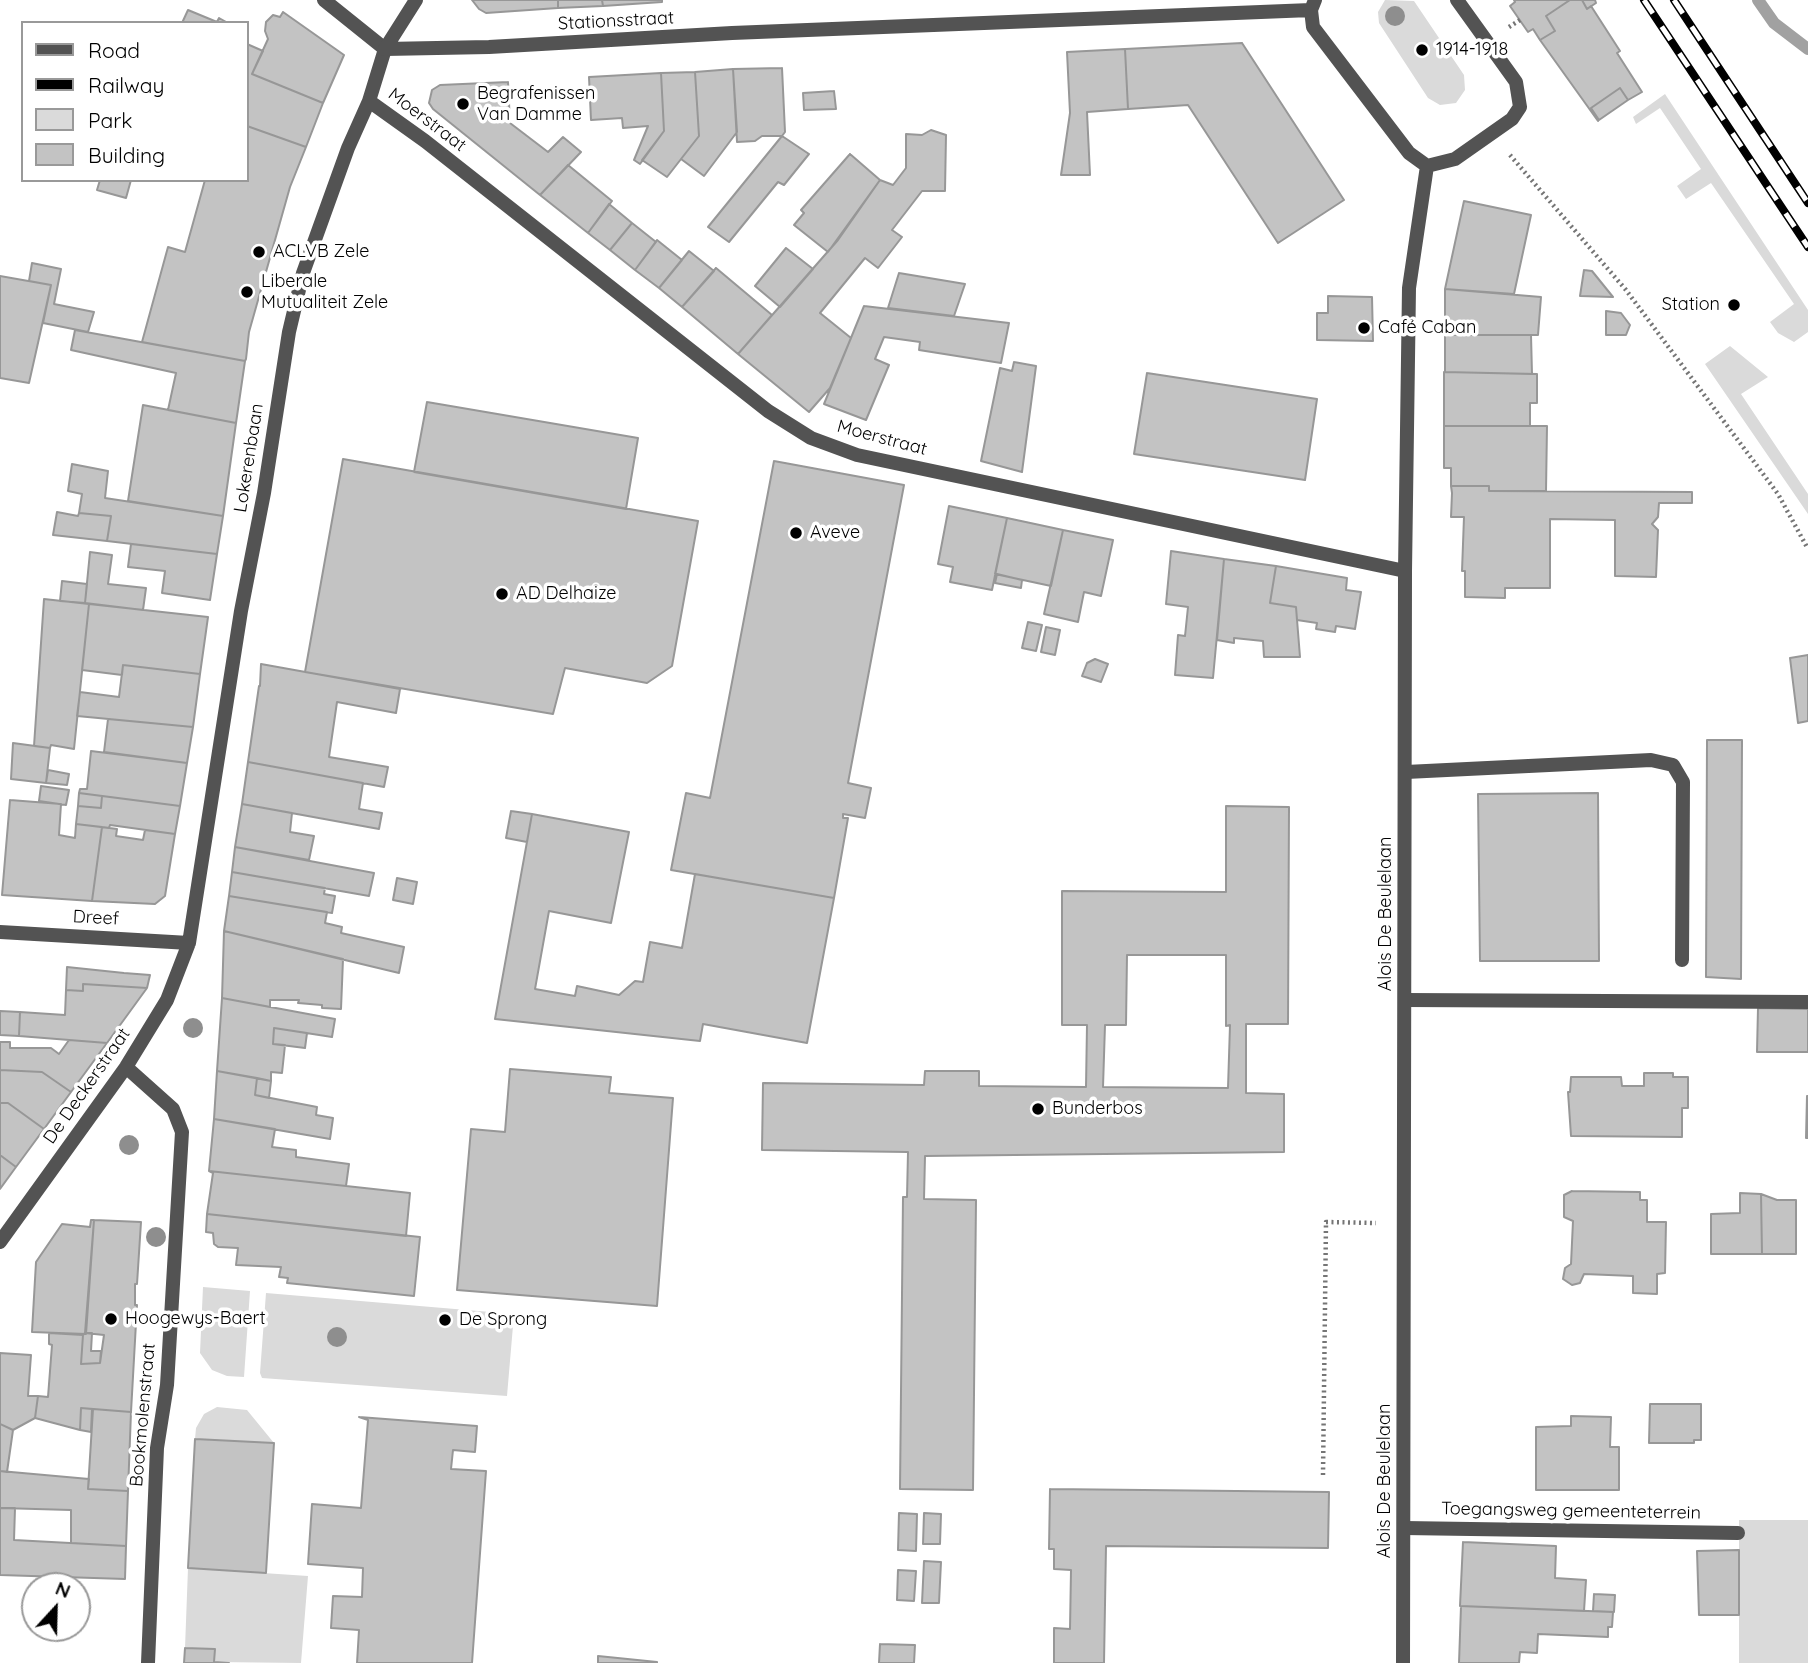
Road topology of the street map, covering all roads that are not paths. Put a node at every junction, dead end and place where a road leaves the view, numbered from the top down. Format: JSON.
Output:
{"nodes":[{"id":1,"x":324,"y":0,"type":"edge"},
{"id":2,"x":416,"y":0,"type":"edge"},
{"id":3,"x":1457,"y":0,"type":"edge"},
{"id":4,"x":1313,"y":5,"type":"edge"},
{"id":5,"x":386,"y":49,"type":"junction"},
{"id":6,"x":369,"y":101,"type":"junction"},
{"id":7,"x":1427,"y":166,"type":"junction"},
{"id":8,"x":1405,"y":571,"type":"junction"},
{"id":9,"x":1406,"y":772,"type":"junction"},
{"id":10,"x":0,"y":932,"type":"edge"},
{"id":11,"x":189,"y":943,"type":"junction"},
{"id":12,"x":1682,"y":960,"type":"dead end"},
{"id":13,"x":1405,"y":1000,"type":"junction"},
{"id":14,"x":1808,"y":1002,"type":"edge"},
{"id":15,"x":125,"y":1067,"type":"junction"},
{"id":16,"x":0,"y":1242,"type":"edge"},
{"id":17,"x":1404,"y":1528,"type":"junction"},
{"id":18,"x":1738,"y":1533,"type":"dead end"},
{"id":19,"x":148,"y":1663,"type":"edge"},
{"id":20,"x":1403,"y":1663,"type":"edge"}],
"edges":[{"from":1,"to":5,"type":"street"},
{"from":2,"to":5,"type":"street","name":"Lokerenbaan"},
{"from":3,"to":7,"type":"street"},
{"from":4,"to":5,"type":"street","name":"Stationsstraat"},
{"from":4,"to":7,"type":"street"},
{"from":5,"to":6,"type":"street","name":"Lokerenbaan"},
{"from":6,"to":8,"type":"street","name":"Moerstraat"},
{"from":6,"to":11,"type":"street","name":"Lokerenbaan"},
{"from":7,"to":8,"type":"street","name":"Alois De Beulelaan"},
{"from":8,"to":9,"type":"street","name":"Alois De Beulelaan"},
{"from":9,"to":12,"type":"street"},
{"from":9,"to":13,"type":"street","name":"Alois De Beulelaan"},
{"from":10,"to":11,"type":"street","name":"Dreef"},
{"from":11,"to":15,"type":"street","name":"De Deckerstraat"},
{"from":13,"to":14,"type":"street"},
{"from":13,"to":17,"type":"street","name":"Alois De Beulelaan"},
{"from":15,"to":16,"type":"street","name":"De Deckerstraat"},
{"from":15,"to":19,"type":"street","name":"Bookmolenstraat"},
{"from":17,"to":18,"type":"street","name":"Toegangsweg gemeenteterrein"},
{"from":17,"to":20,"type":"street","name":"Alois De Beulelaan"}]}
